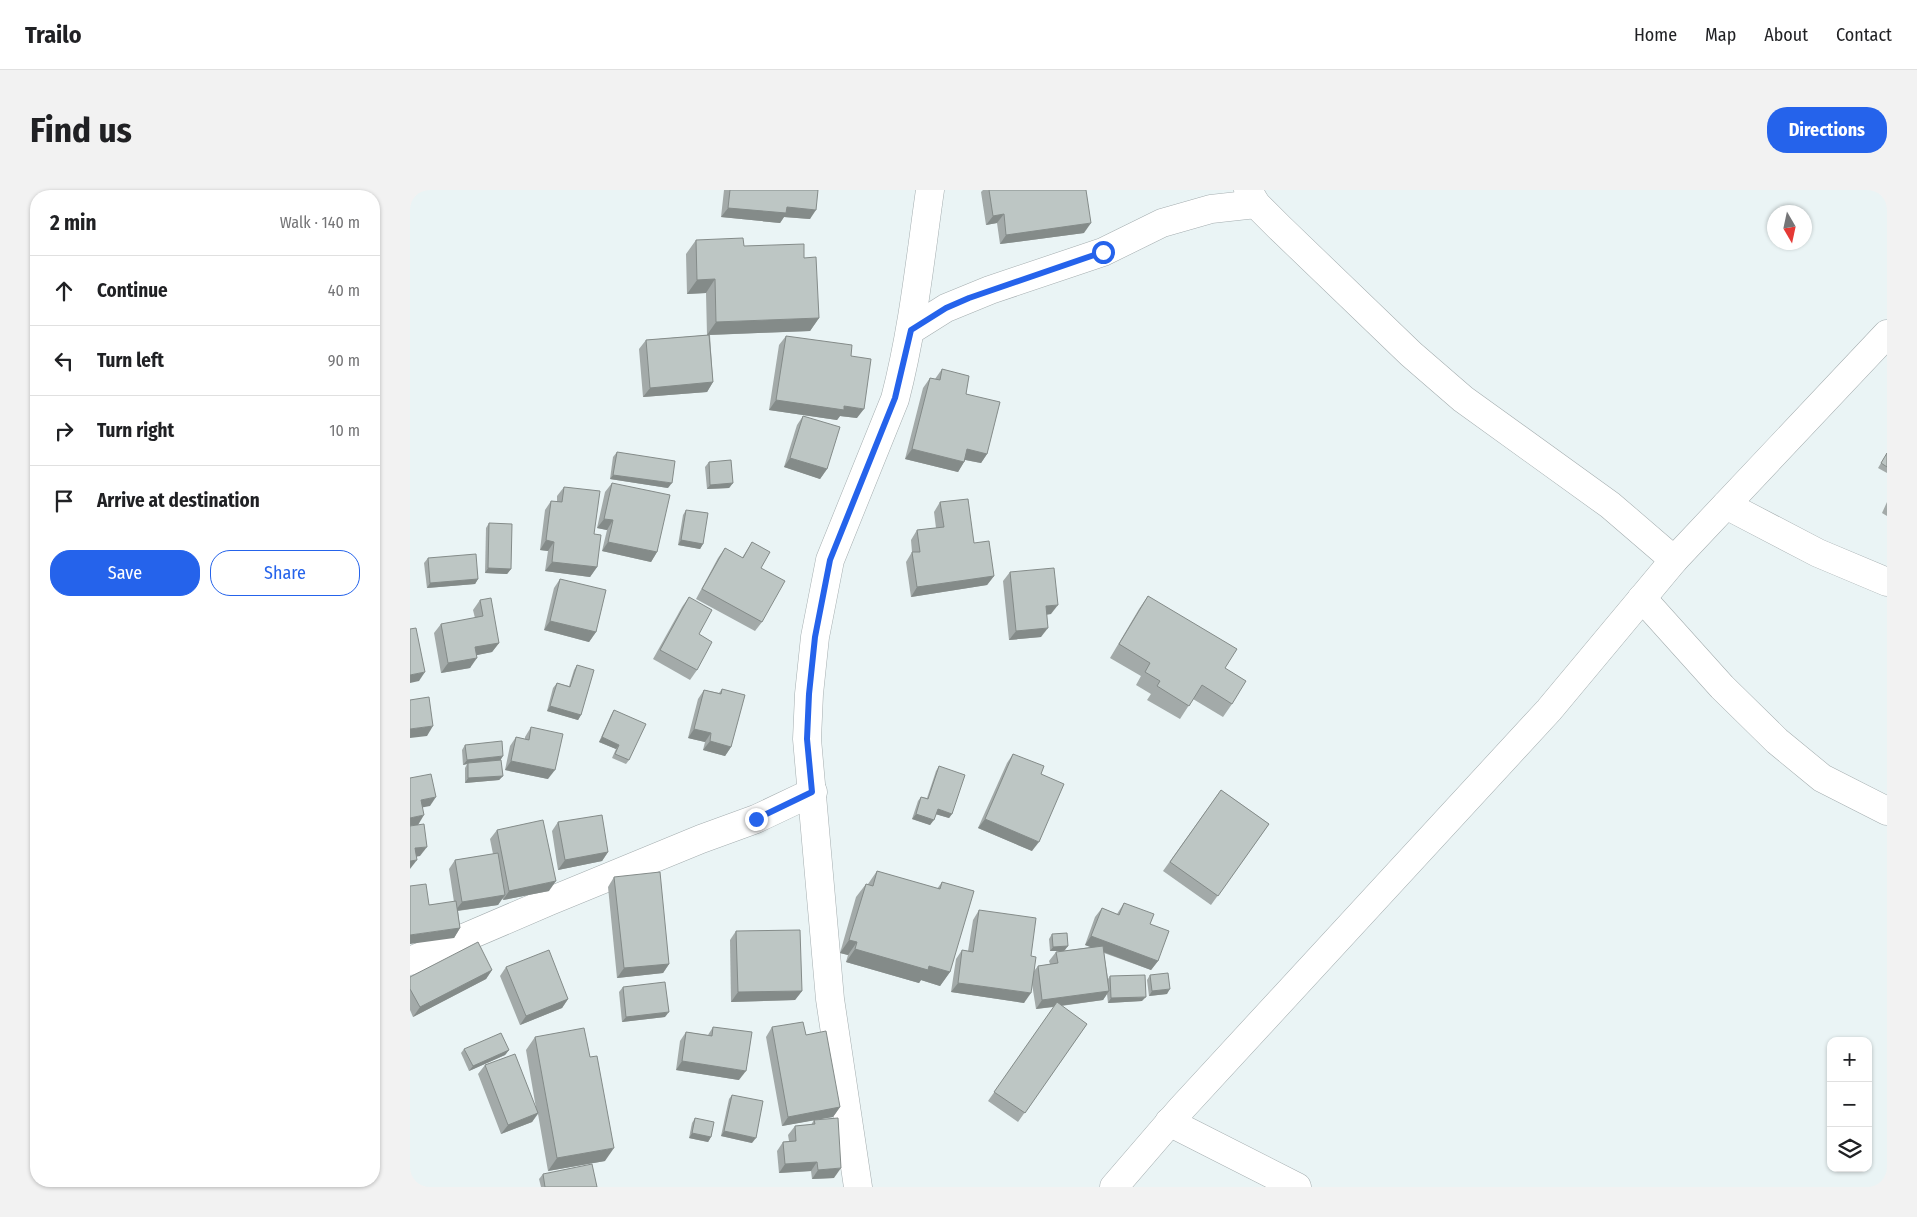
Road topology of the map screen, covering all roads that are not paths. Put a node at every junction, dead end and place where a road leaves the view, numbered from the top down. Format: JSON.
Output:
{"nodes":[{"id":1,"x":930,"y":190,"type":"edge"},
{"id":2,"x":1252,"y":197,"type":"edge"},
{"id":3,"x":911,"y":330,"type":"junction"},
{"id":4,"x":1887,"y":334,"type":"edge"},
{"id":5,"x":1726,"y":505,"type":"junction"},
{"id":6,"x":1674,"y":560,"type":"junction"},
{"id":7,"x":1887,"y":582,"type":"edge"},
{"id":8,"x":1642,"y":598,"type":"junction"},
{"id":9,"x":812,"y":792,"type":"junction"},
{"id":10,"x":1887,"y":811,"type":"edge"},
{"id":11,"x":410,"y":961,"type":"edge"},
{"id":12,"x":1169,"y":1122,"type":"junction"},
{"id":13,"x":858,"y":1187,"type":"edge"},
{"id":14,"x":1114,"y":1187,"type":"edge"},
{"id":15,"x":1297,"y":1187,"type":"edge"}],
"edges":[{"from":1,"to":3,"type":"street"},
{"from":2,"to":3,"type":"street"},
{"from":2,"to":6,"type":"street"},
{"from":3,"to":9,"type":"street"},
{"from":4,"to":5,"type":"street"},
{"from":5,"to":6,"type":"street"},
{"from":5,"to":7,"type":"street"},
{"from":6,"to":8,"type":"street"},
{"from":8,"to":10,"type":"street"},
{"from":8,"to":12,"type":"street"},
{"from":9,"to":11,"type":"street"},
{"from":9,"to":13,"type":"street"},
{"from":12,"to":14,"type":"street"},
{"from":12,"to":15,"type":"street"}]}
